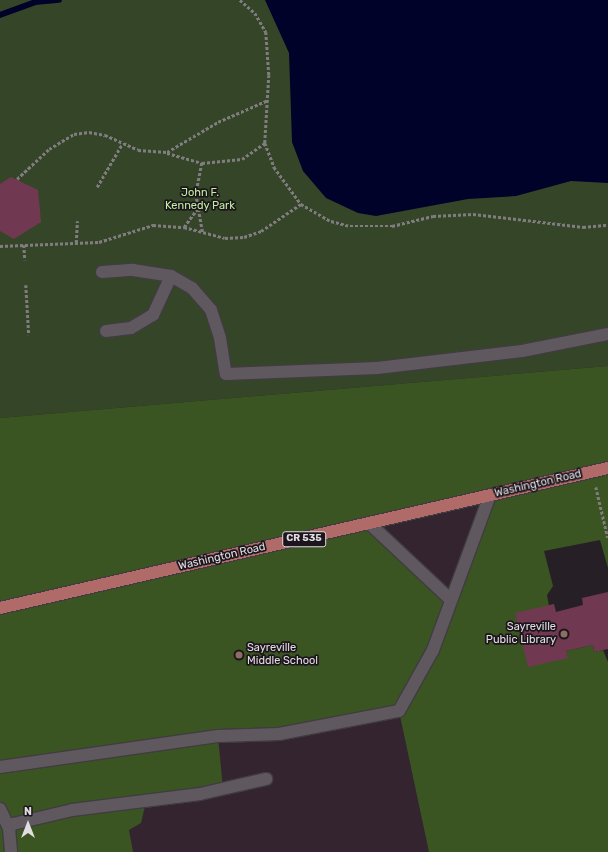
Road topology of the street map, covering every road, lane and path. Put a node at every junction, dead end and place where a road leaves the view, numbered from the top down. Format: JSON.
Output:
{"nodes":[{"id":1,"x":240,"y":0,"type":"edge"},
{"id":2,"x":268,"y":100,"type":"junction"},
{"id":3,"x":265,"y":143,"type":"junction"},
{"id":4,"x":122,"y":144,"type":"junction"},
{"id":5,"x":167,"y":152,"type":"junction"},
{"id":6,"x":202,"y":163,"type":"junction"},
{"id":7,"x":17,"y":180,"type":"dead end"},
{"id":8,"x":97,"y":187,"type":"dead end"},
{"id":9,"x":301,"y":204,"type":"junction"},
{"id":10,"x":198,"y":208,"type":"junction"},
{"id":11,"x":77,"y":221,"type":"dead end"},
{"id":12,"x":608,"y":226,"type":"edge"},
{"id":13,"x":184,"y":227,"type":"junction"},
{"id":14,"x":203,"y":233,"type":"junction"},
{"id":15,"x":76,"y":243,"type":"junction"},
{"id":16,"x":24,"y":245,"type":"junction"},
{"id":17,"x":0,"y":246,"type":"edge"},
{"id":18,"x":25,"y":260,"type":"dead end"},
{"id":19,"x":102,"y":272,"type":"dead end"},
{"id":20,"x":170,"y":276,"type":"junction"},
{"id":21,"x":26,"y":285,"type":"dead end"},
{"id":22,"x":106,"y":331,"type":"dead end"},
{"id":23,"x":608,"y":334,"type":"edge"},
{"id":24,"x":29,"y":335,"type":"dead end"},
{"id":25,"x":608,"y":468,"type":"edge"},
{"id":26,"x":596,"y":487,"type":"dead end"},
{"id":27,"x":490,"y":495,"type":"junction"},
{"id":28,"x":370,"y":524,"type":"junction"},
{"id":29,"x":608,"y":538,"type":"edge"},
{"id":30,"x":451,"y":600,"type":"junction"},
{"id":31,"x":0,"y":608,"type":"edge"},
{"id":32,"x":0,"y":767,"type":"edge"},
{"id":33,"x":266,"y":779,"type":"dead end"},
{"id":34,"x":0,"y":809,"type":"edge"},
{"id":35,"x":9,"y":828,"type":"junction"},
{"id":36,"x":11,"y":852,"type":"edge"}],
"edges":[{"from":1,"to":2,"type":"path"},
{"from":2,"to":3,"type":"path"},
{"from":2,"to":5,"type":"path"},
{"from":3,"to":6,"type":"path"},
{"from":3,"to":9,"type":"path"},
{"from":4,"to":5,"type":"path"},
{"from":4,"to":7,"type":"path"},
{"from":4,"to":8,"type":"path"},
{"from":5,"to":6,"type":"path"},
{"from":6,"to":10,"type":"path"},
{"from":9,"to":12,"type":"path"},
{"from":9,"to":14,"type":"path"},
{"from":10,"to":13,"type":"path"},
{"from":10,"to":14,"type":"path"},
{"from":11,"to":15,"type":"path"},
{"from":13,"to":14,"type":"path"},
{"from":13,"to":15,"type":"path"},
{"from":15,"to":16,"type":"path"},
{"from":16,"to":17,"type":"path"},
{"from":16,"to":18,"type":"path"},
{"from":19,"to":20,"type":"lane"},
{"from":20,"to":22,"type":"lane"},
{"from":20,"to":23,"type":"lane"},
{"from":21,"to":24,"type":"path"},
{"from":25,"to":27,"type":"main road","name":"Washington Road","number":"CR 535"},
{"from":26,"to":29,"type":"path"},
{"from":27,"to":28,"type":"main road","name":"Washington Road","number":"CR 535"},
{"from":27,"to":30,"type":"lane"},
{"from":28,"to":30,"type":"lane"},
{"from":28,"to":31,"type":"main road","name":"Washington Road","number":"CR 535"},
{"from":30,"to":32,"type":"lane"},
{"from":33,"to":35,"type":"lane"},
{"from":34,"to":35,"type":"lane"},
{"from":35,"to":36,"type":"lane"}]}
